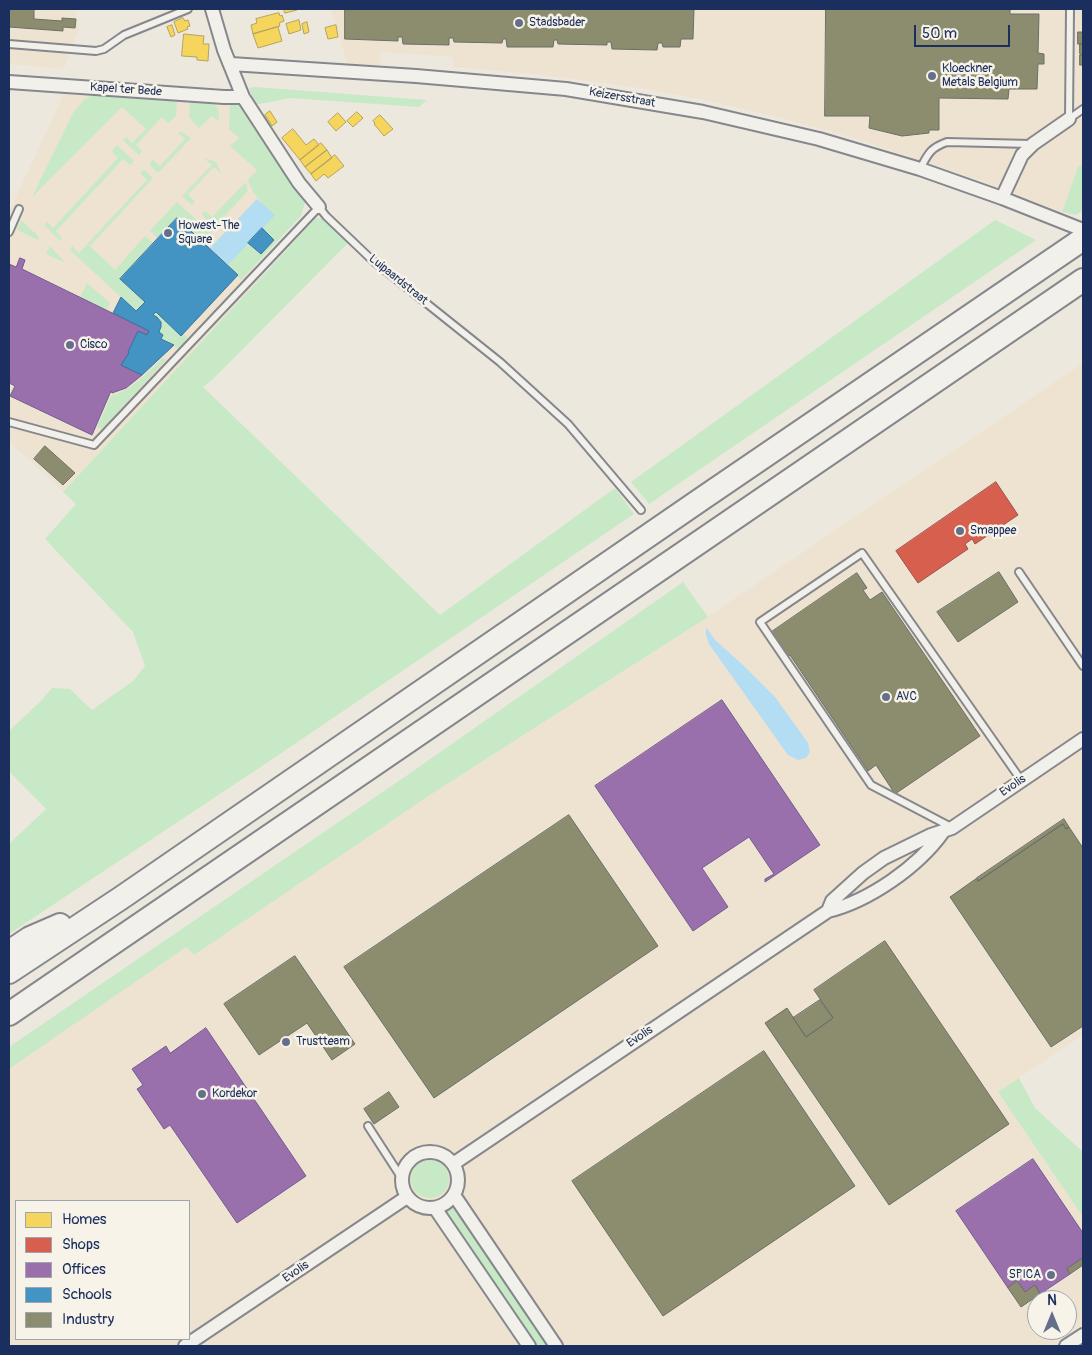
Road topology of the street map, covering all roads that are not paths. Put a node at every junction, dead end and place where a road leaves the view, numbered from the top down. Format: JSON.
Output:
{"nodes":[{"id":1,"x":188,"y":9,"type":"edge"},
{"id":2,"x":212,"y":9,"type":"edge"},
{"id":3,"x":1070,"y":9,"type":"edge"},
{"id":4,"x":9,"y":44,"type":"edge"},
{"id":5,"x":231,"y":64,"type":"junction"},
{"id":6,"x":9,"y":82,"type":"edge"},
{"id":7,"x":243,"y":97,"type":"junction"},
{"id":8,"x":1083,"y":109,"type":"edge"},
{"id":9,"x":1069,"y":119,"type":"junction"},
{"id":10,"x":1032,"y":144,"type":"junction"},
{"id":11,"x":920,"y":169,"type":"junction"},
{"id":12,"x":1002,"y":198,"type":"junction"},
{"id":13,"x":319,"y":207,"type":"junction"},
{"id":14,"x":19,"y":209,"type":"dead end"},
{"id":15,"x":1083,"y":230,"type":"edge"},
{"id":16,"x":9,"y":232,"type":"edge"},
{"id":17,"x":1083,"y":240,"type":"edge"},
{"id":18,"x":1082,"y":281,"type":"edge"},
{"id":19,"x":9,"y":422,"type":"edge"},
{"id":20,"x":641,"y":510,"type":"dead end"},
{"id":21,"x":1019,"y":572,"type":"dead end"},
{"id":22,"x":1083,"y":666,"type":"edge"},
{"id":23,"x":1083,"y":739,"type":"edge"},
{"id":24,"x":1021,"y":780,"type":"junction"},
{"id":25,"x":947,"y":830,"type":"junction"},
{"id":26,"x":121,"y":898,"type":"junction"},
{"id":27,"x":828,"y":911,"type":"junction"},
{"id":28,"x":9,"y":952,"type":"edge"},
{"id":29,"x":9,"y":972,"type":"edge"},
{"id":30,"x":9,"y":1014,"type":"edge"},
{"id":31,"x":368,"y":1126,"type":"dead end"},
{"id":32,"x":453,"y":1164,"type":"junction"},
{"id":33,"x":401,"y":1177,"type":"junction"},
{"id":34,"x":454,"y":1195,"type":"junction"},
{"id":35,"x":407,"y":1197,"type":"junction"},
{"id":36,"x":435,"y":1208,"type":"junction"},
{"id":37,"x":1083,"y":1335,"type":"edge"},
{"id":38,"x":185,"y":1346,"type":"edge"},
{"id":39,"x":529,"y":1346,"type":"edge"},
{"id":40,"x":556,"y":1346,"type":"edge"},
{"id":41,"x":1066,"y":1346,"type":"edge"}],
"edges":[{"from":1,"to":4,"type":"lane"},
{"from":2,"to":5,"type":"street","name":"Luipaardstraat"},
{"from":3,"to":9,"type":"lane"},
{"from":5,"to":7,"type":"street","name":"Luipaardstraat"},
{"from":5,"to":11,"type":"street","name":"Keizersstraat"},
{"from":6,"to":7,"type":"street","name":"Kapel ter Bede"},
{"from":7,"to":13,"type":"street","name":"Luipaardstraat"},
{"from":8,"to":9,"type":"lane"},
{"from":9,"to":10,"type":"street"},
{"from":10,"to":11,"type":"lane"},
{"from":10,"to":12,"type":"street"},
{"from":11,"to":12,"type":"street","name":"Keizersstraat"},
{"from":12,"to":15,"type":"street","name":"Keizersstraat"},
{"from":13,"to":19,"type":"lane"},
{"from":13,"to":20,"type":"lane","name":"Luipaardstraat"},
{"from":14,"to":16,"type":"lane"},
{"from":17,"to":26,"type":"highway"},
{"from":18,"to":30,"type":"highway"},
{"from":21,"to":22,"type":"lane"},
{"from":23,"to":24,"type":"street","name":"Evolis"},
{"from":24,"to":25,"type":"street","name":"Evolis"},
{"from":24,"to":25,"type":"lane"},
{"from":25,"to":27,"type":"street","name":"Evolis"},
{"from":25,"to":27,"type":"street","name":"Evolis"},
{"from":26,"to":28,"type":"highway"},
{"from":26,"to":29,"type":"highway"},
{"from":27,"to":32,"type":"street","name":"Evolis"},
{"from":31,"to":33,"type":"lane"},
{"from":32,"to":33,"type":"street"},
{"from":32,"to":34,"type":"street"},
{"from":33,"to":35,"type":"street"},
{"from":34,"to":36,"type":"street"},
{"from":34,"to":40,"type":"street"},
{"from":35,"to":36,"type":"street"},
{"from":35,"to":38,"type":"street","name":"Evolis"},
{"from":36,"to":39,"type":"street"},
{"from":37,"to":41,"type":"street"}]}
